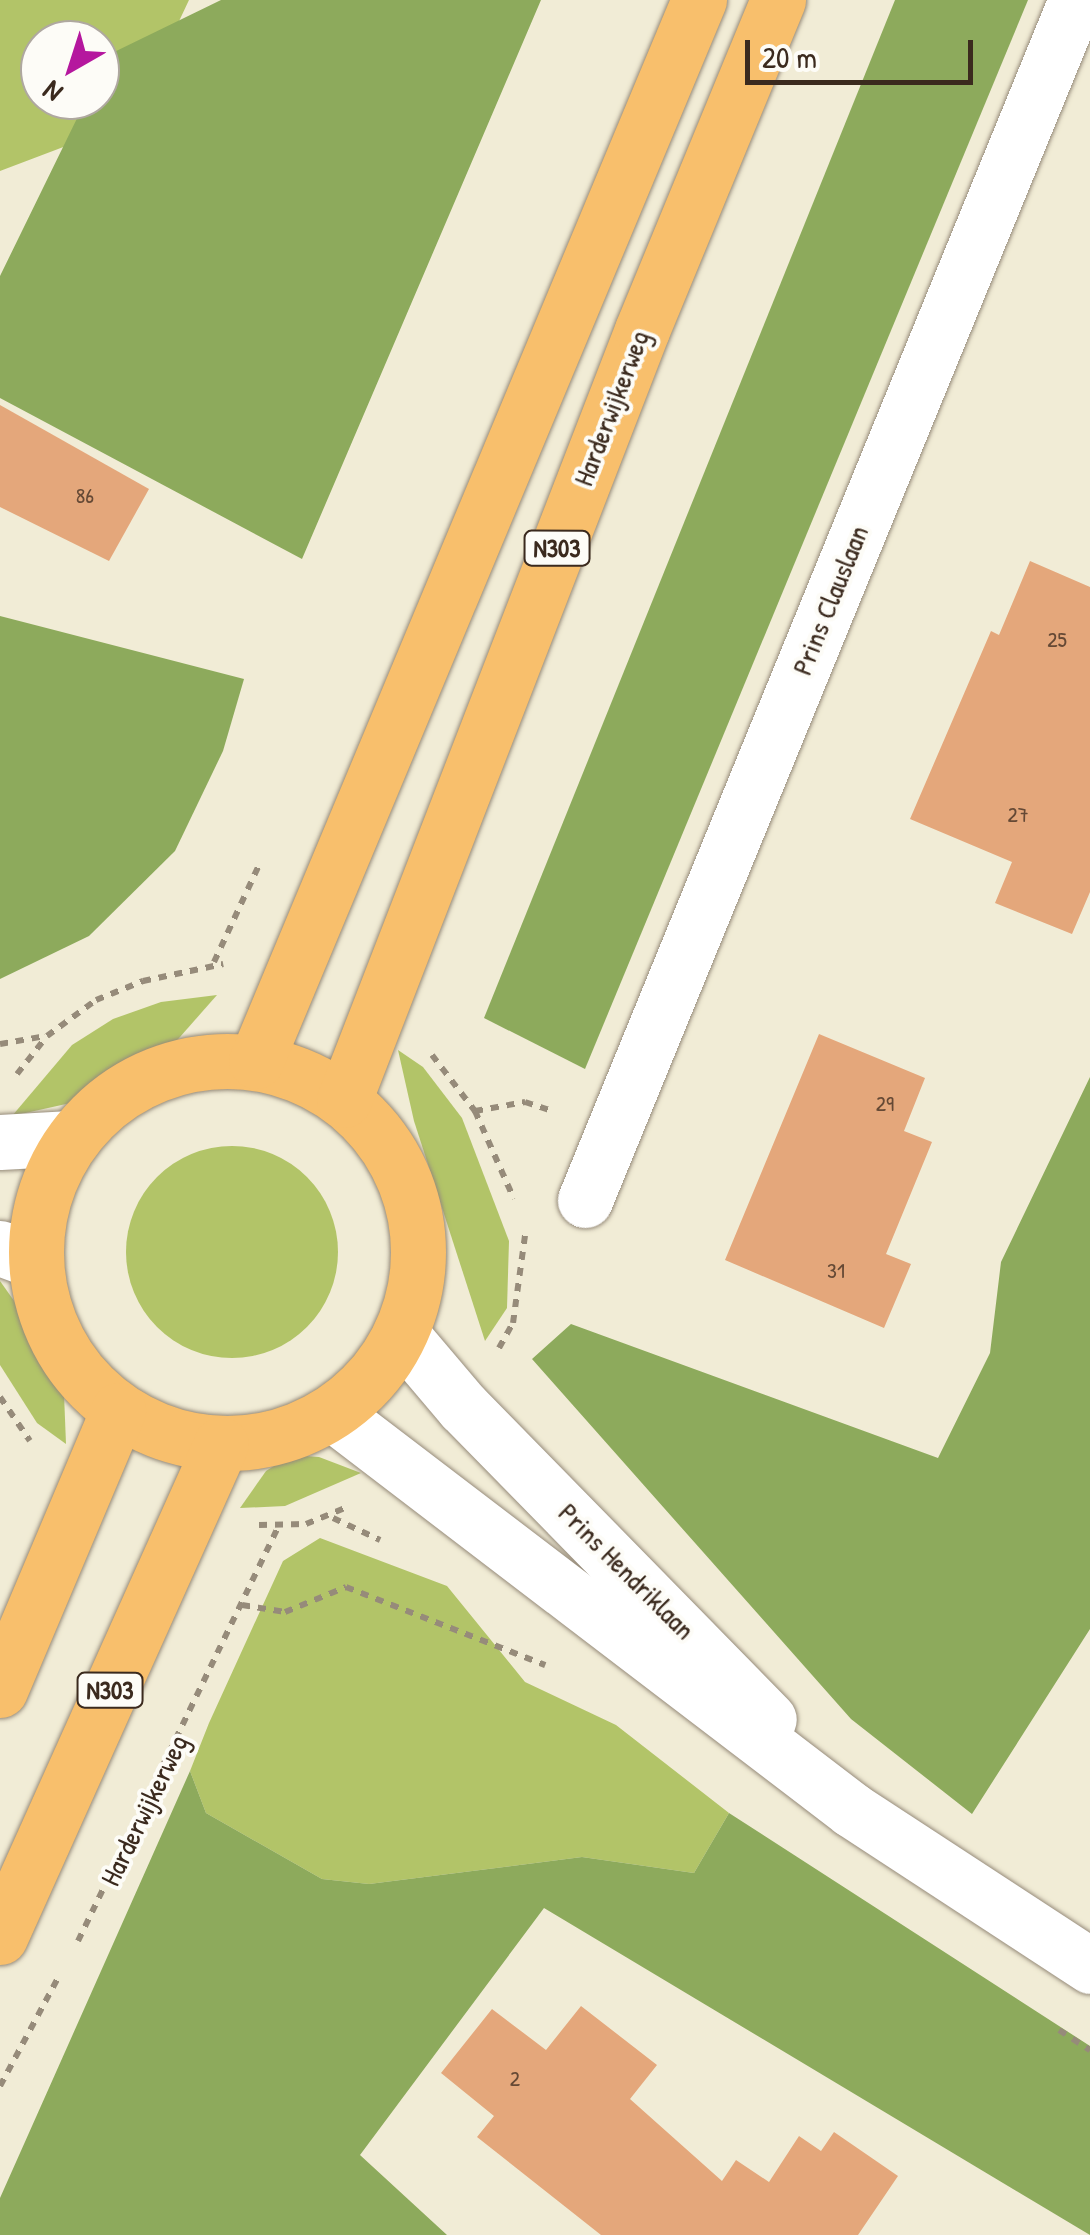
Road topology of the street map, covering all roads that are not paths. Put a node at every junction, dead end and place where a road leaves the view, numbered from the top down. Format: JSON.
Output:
{"nodes":[{"id":1,"x":700,"y":0,"type":"edge"},
{"id":2,"x":778,"y":0,"type":"edge"},
{"id":3,"x":1076,"y":0,"type":"edge"},
{"id":4,"x":256,"y":1061,"type":"junction"},
{"id":5,"x":344,"y":1100,"type":"junction"},
{"id":6,"x":71,"y":1138,"type":"junction"},
{"id":7,"x":0,"y":1142,"type":"edge"},
{"id":8,"x":585,"y":1200,"type":"dead end"},
{"id":9,"x":17,"y":1254,"type":"edge"},
{"id":10,"x":401,"y":1334,"type":"junction"},
{"id":11,"x":118,"y":1410,"type":"junction"},
{"id":12,"x":332,"y":1413,"type":"junction"},
{"id":13,"x":221,"y":1444,"type":"junction"},
{"id":14,"x":0,"y":1690,"type":"edge"},
{"id":15,"x":852,"y":1810,"type":"junction"},
{"id":16,"x":0,"y":1937,"type":"edge"},
{"id":17,"x":1090,"y":1966,"type":"edge"}],
"edges":[{"from":1,"to":4,"type":"main road"},
{"from":2,"to":5,"type":"main road","name":"Harderwijkerweg","number":"N303"},
{"from":3,"to":8,"type":"street","name":"Prins Clauslaan"},
{"from":4,"to":5,"type":"main road"},
{"from":4,"to":6,"type":"main road"},
{"from":5,"to":10,"type":"main road"},
{"from":6,"to":7,"type":"street"},
{"from":6,"to":9,"type":"main road"},
{"from":9,"to":11,"type":"main road"},
{"from":10,"to":12,"type":"main road"},
{"from":10,"to":15,"type":"street","name":"Prins Hendriklaan"},
{"from":11,"to":13,"type":"main road"},
{"from":11,"to":14,"type":"main road"},
{"from":12,"to":13,"type":"main road"},
{"from":12,"to":15,"type":"street","name":"Prins Hendriklaan"},
{"from":13,"to":16,"type":"main road","number":"N303"},
{"from":15,"to":17,"type":"street","name":"Prins Hendriklaan"}]}
